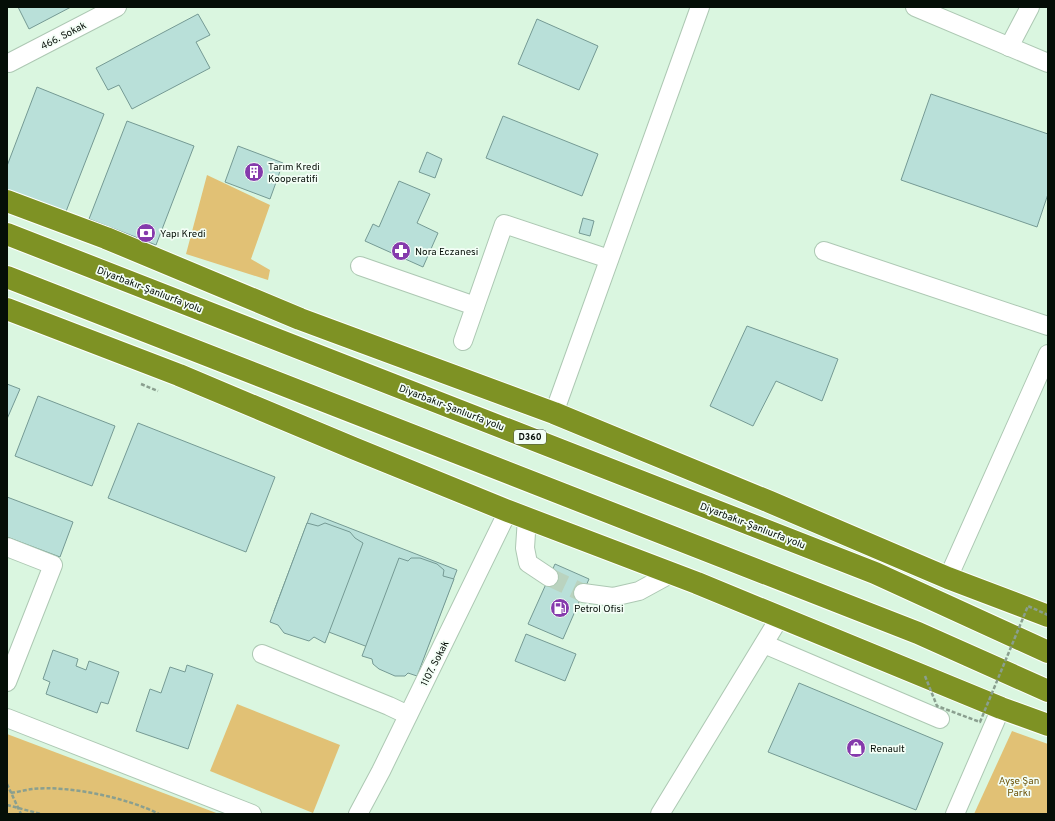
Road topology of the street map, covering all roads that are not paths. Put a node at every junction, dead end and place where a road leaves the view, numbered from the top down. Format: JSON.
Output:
{"nodes":[{"id":1,"x":117,"y":7,"type":"edge"},
{"id":2,"x":700,"y":7,"type":"edge"},
{"id":3,"x":915,"y":7,"type":"edge"},
{"id":4,"x":1030,"y":7,"type":"edge"},
{"id":5,"x":1009,"y":47,"type":"junction"},
{"id":6,"x":8,"y":63,"type":"edge"},
{"id":7,"x":1048,"y":63,"type":"edge"},
{"id":8,"x":7,"y":201,"type":"edge"},
{"id":9,"x":7,"y":234,"type":"edge"},
{"id":10,"x":824,"y":251,"type":"dead end"},
{"id":11,"x":610,"y":259,"type":"junction"},
{"id":12,"x":360,"y":266,"type":"dead end"},
{"id":13,"x":7,"y":277,"type":"edge"},
{"id":14,"x":475,"y":306,"type":"junction"},
{"id":15,"x":7,"y":309,"type":"edge"},
{"id":16,"x":300,"y":319,"type":"junction"},
{"id":17,"x":1048,"y":326,"type":"edge"},
{"id":18,"x":463,"y":341,"type":"dead end"},
{"id":19,"x":1048,"y":354,"type":"edge"},
{"id":20,"x":267,"y":379,"type":"junction"},
{"id":21,"x":456,"y":408,"type":"junction"},
{"id":22,"x":554,"y":413,"type":"junction"},
{"id":23,"x":353,"y":448,"type":"junction"},
{"id":24,"x":518,"y":515,"type":"junction"},
{"id":25,"x":7,"y":547,"type":"edge"},
{"id":26,"x":672,"y":573,"type":"junction"},
{"id":27,"x":549,"y":577,"type":"tunnel mouth"},
{"id":28,"x":948,"y":578,"type":"junction"},
{"id":29,"x":583,"y":593,"type":"tunnel mouth"},
{"id":30,"x":1048,"y":615,"type":"edge"},
{"id":31,"x":780,"y":617,"type":"junction"},
{"id":32,"x":764,"y":644,"type":"junction"},
{"id":33,"x":1048,"y":652,"type":"edge"},
{"id":34,"x":262,"y":654,"type":"dead end"},
{"id":35,"x":7,"y":682,"type":"edge"},
{"id":36,"x":1048,"y":691,"type":"edge"},
{"id":37,"x":1001,"y":708,"type":"junction"},
{"id":38,"x":408,"y":715,"type":"junction"},
{"id":39,"x":7,"y":718,"type":"edge"},
{"id":40,"x":940,"y":719,"type":"dead end"},
{"id":41,"x":1048,"y":726,"type":"edge"},
{"id":42,"x":252,"y":814,"type":"edge"},
{"id":43,"x":358,"y":814,"type":"edge"},
{"id":44,"x":660,"y":814,"type":"edge"},
{"id":45,"x":955,"y":814,"type":"edge"}],
"edges":[{"from":1,"to":6,"type":"street","name":"466. Sokak"},
{"from":2,"to":11,"type":"street"},
{"from":3,"to":5,"type":"street"},
{"from":4,"to":5,"type":"street"},
{"from":5,"to":7,"type":"street"},
{"from":8,"to":16,"type":"highway"},
{"from":9,"to":21,"type":"highway","name":"Diyarbakır-Şanlıurfa yolu","number":"D360"},
{"from":10,"to":17,"type":"street"},
{"from":11,"to":14,"type":"street"},
{"from":11,"to":22,"type":"street"},
{"from":12,"to":14,"type":"street"},
{"from":13,"to":20,"type":"highway"},
{"from":14,"to":18,"type":"street"},
{"from":15,"to":23,"type":"highway"},
{"from":16,"to":21,"type":"highway"},
{"from":16,"to":22,"type":"highway"},
{"from":19,"to":28,"type":"street"},
{"from":20,"to":23,"type":"highway"},
{"from":20,"to":36,"type":"highway"},
{"from":21,"to":33,"type":"highway","name":"Diyarbakır-Şanlıurfa yolu","number":"D360"},
{"from":22,"to":28,"type":"highway"},
{"from":23,"to":24,"type":"highway"},
{"from":24,"to":26,"type":"highway"},
{"from":24,"to":27,"type":"street"},
{"from":24,"to":38,"type":"street","name":"1107. Sokak"},
{"from":25,"to":35,"type":"street"},
{"from":26,"to":29,"type":"street"},
{"from":26,"to":31,"type":"highway"},
{"from":28,"to":30,"type":"highway"},
{"from":31,"to":32,"type":"street"},
{"from":31,"to":37,"type":"highway"},
{"from":32,"to":40,"type":"street"},
{"from":32,"to":44,"type":"street"},
{"from":34,"to":38,"type":"street"},
{"from":37,"to":41,"type":"highway"},
{"from":37,"to":45,"type":"street"},
{"from":38,"to":43,"type":"street","name":"1107. Sokak"},
{"from":39,"to":42,"type":"street"}]}
